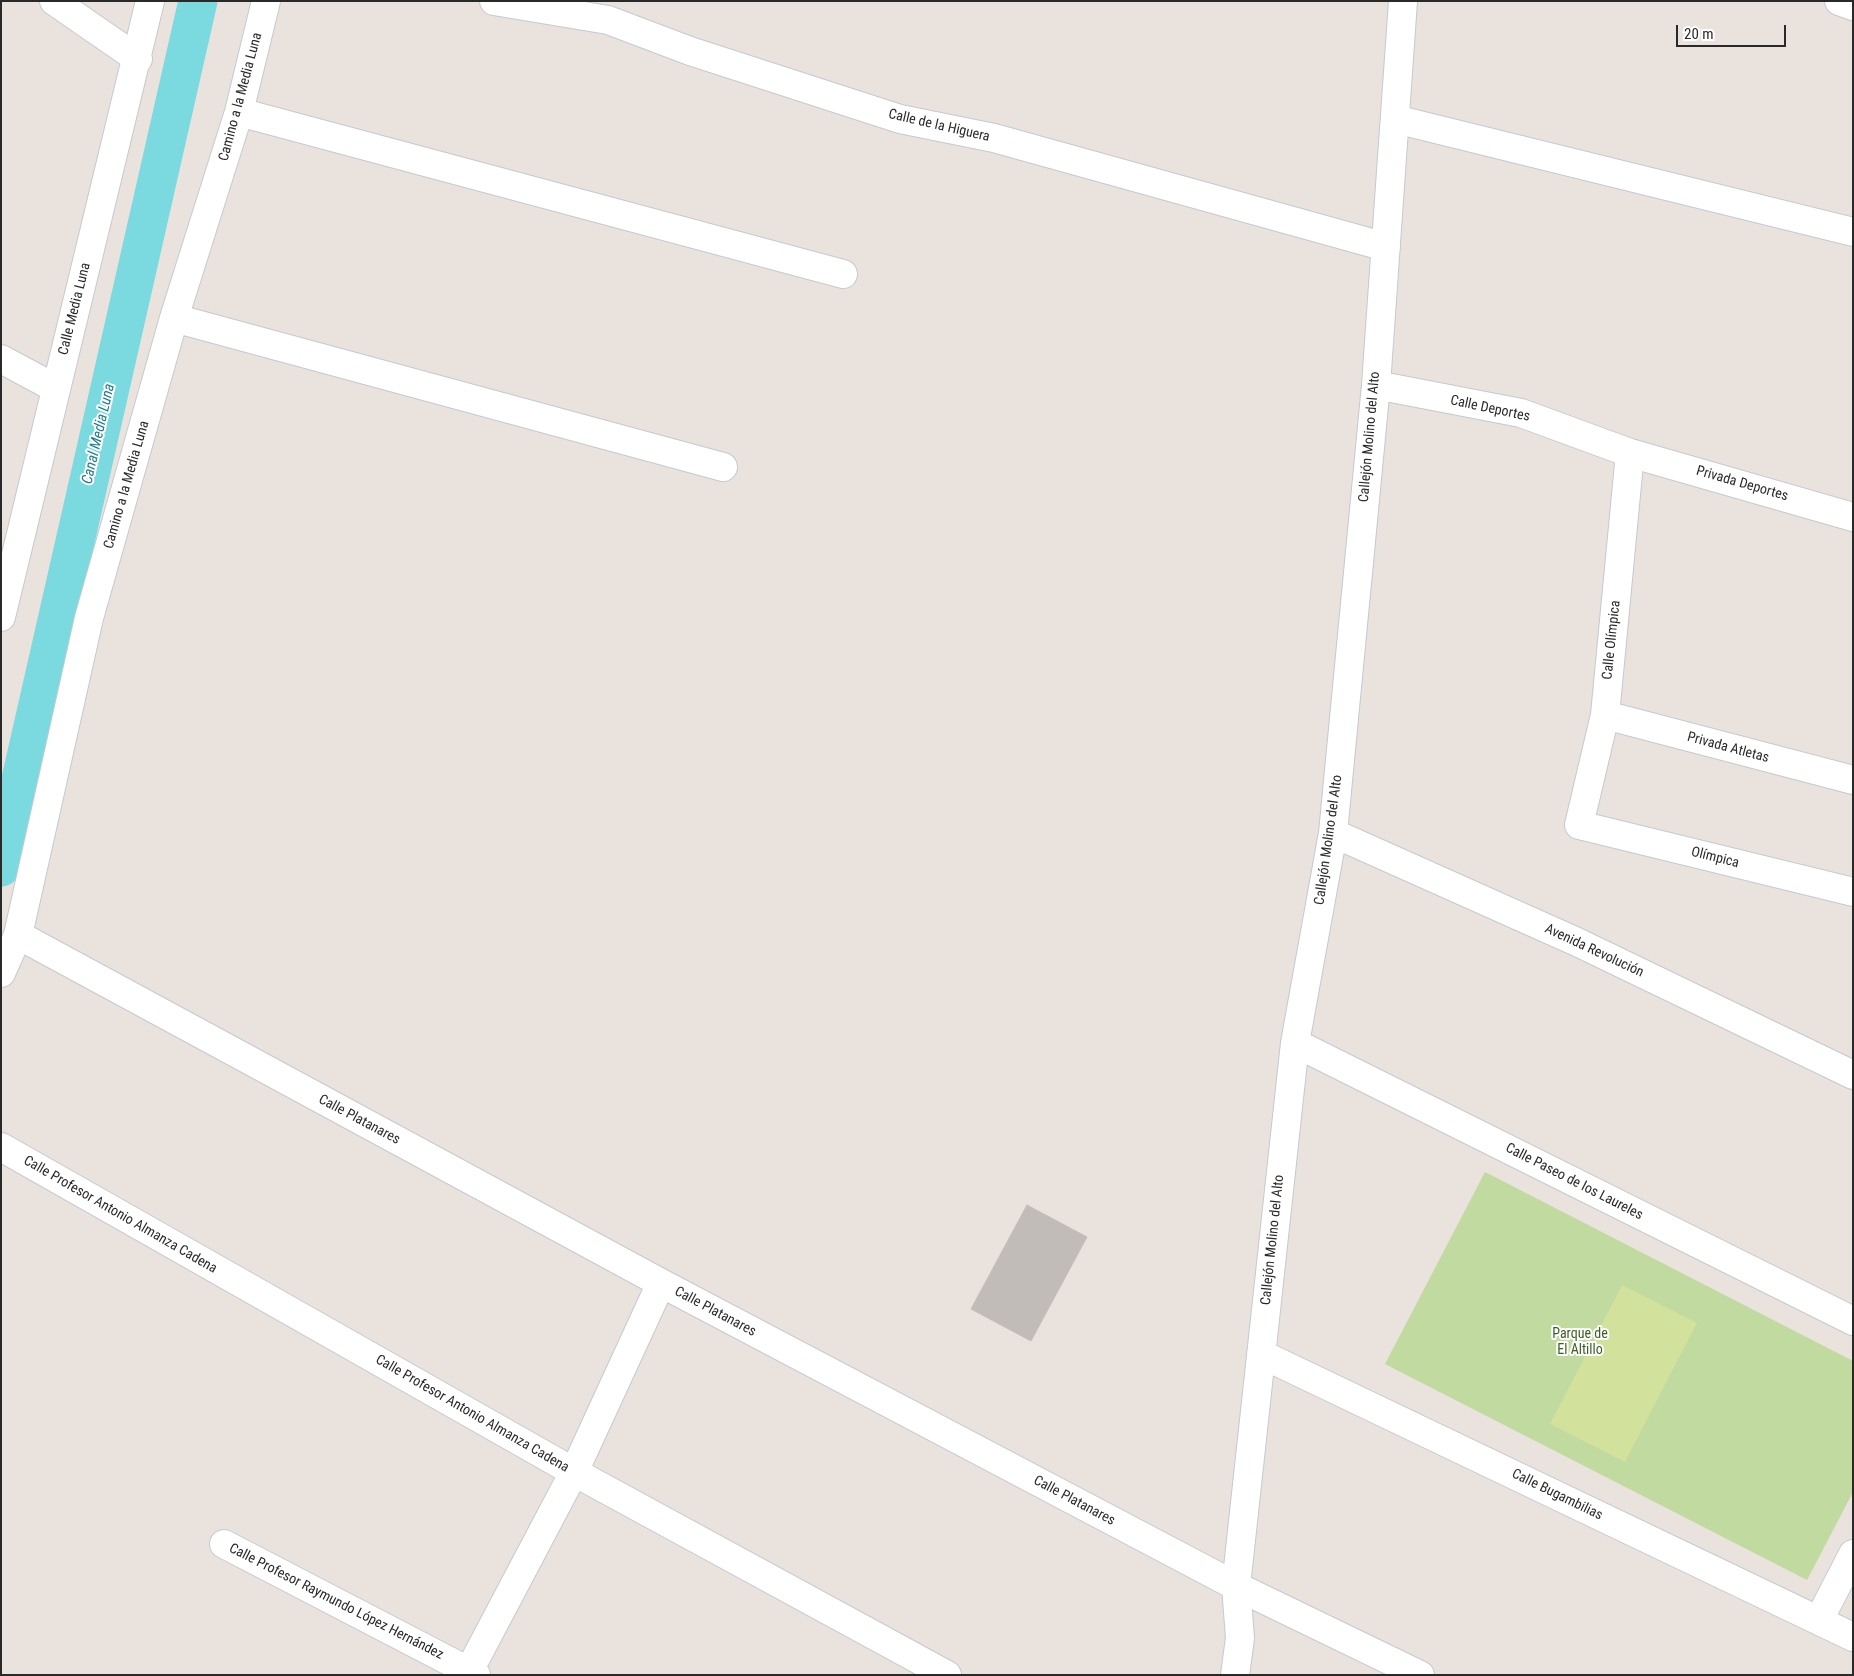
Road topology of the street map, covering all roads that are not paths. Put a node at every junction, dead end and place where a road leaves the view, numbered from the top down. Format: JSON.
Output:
{"nodes":[{"id":1,"x":54,"y":1,"type":"edge"},
{"id":2,"x":150,"y":1,"type":"edge"},
{"id":3,"x":266,"y":1,"type":"edge"},
{"id":4,"x":494,"y":1,"type":"edge"},
{"id":5,"x":1403,"y":1,"type":"edge"},
{"id":6,"x":1840,"y":1,"type":"edge"},
{"id":7,"x":1853,"y":6,"type":"edge"},
{"id":8,"x":138,"y":59,"type":"junction"},
{"id":9,"x":239,"y":112,"type":"junction"},
{"id":10,"x":1395,"y":119,"type":"junction"},
{"id":11,"x":1853,"y":232,"type":"edge"},
{"id":12,"x":1386,"y":247,"type":"junction"},
{"id":13,"x":843,"y":274,"type":"dead end"},
{"id":14,"x":174,"y":318,"type":"junction"},
{"id":15,"x":1,"y":359,"type":"edge"},
{"id":16,"x":1376,"y":385,"type":"junction"},
{"id":17,"x":55,"y":388,"type":"junction"},
{"id":18,"x":1630,"y":453,"type":"junction"},
{"id":19,"x":723,"y":467,"type":"dead end"},
{"id":20,"x":1853,"y":517,"type":"edge"},
{"id":21,"x":1,"y":617,"type":"edge"},
{"id":22,"x":1605,"y":715,"type":"junction"},
{"id":23,"x":1853,"y":780,"type":"edge"},
{"id":24,"x":1578,"y":825,"type":"joint"},
{"id":25,"x":1333,"y":833,"type":"junction"},
{"id":26,"x":1852,"y":890,"type":"edge"},
{"id":27,"x":18,"y":935,"type":"junction"},
{"id":28,"x":1,"y":973,"type":"edge"},
{"id":29,"x":1295,"y":1043,"type":"junction"},
{"id":30,"x":1853,"y":1075,"type":"edge"},
{"id":31,"x":1,"y":1148,"type":"edge"},
{"id":32,"x":661,"y":1283,"type":"junction"},
{"id":33,"x":1853,"y":1321,"type":"edge"},
{"id":34,"x":1261,"y":1354,"type":"junction"},
{"id":35,"x":574,"y":1472,"type":"junction"},
{"id":36,"x":224,"y":1544,"type":"dead end"},
{"id":37,"x":1853,"y":1554,"type":"edge"},
{"id":38,"x":1236,"y":1586,"type":"junction"},
{"id":39,"x":1819,"y":1620,"type":"junction"},
{"id":40,"x":1853,"y":1637,"type":"edge"},
{"id":41,"x":472,"y":1673,"type":"edge"},
{"id":42,"x":947,"y":1675,"type":"edge"},
{"id":43,"x":1235,"y":1675,"type":"edge"},
{"id":44,"x":1420,"y":1675,"type":"edge"}],
"edges":[{"from":1,"to":8,"type":"street"},
{"from":2,"to":8,"type":"street","name":"Calle Media Luna"},
{"from":3,"to":9,"type":"street","name":"Camino a la Media Luna"},
{"from":4,"to":12,"type":"street","name":"Calle de la Higuera"},
{"from":5,"to":10,"type":"street","name":"Callejón Molino del Alto"},
{"from":6,"to":7,"type":"street"},
{"from":8,"to":17,"type":"street","name":"Calle Media Luna"},
{"from":9,"to":13,"type":"street"},
{"from":9,"to":14,"type":"street","name":"Camino a la Media Luna"},
{"from":10,"to":11,"type":"street"},
{"from":10,"to":12,"type":"street","name":"Callejón Molino del Alto"},
{"from":12,"to":16,"type":"street","name":"Callejón Molino del Alto"},
{"from":14,"to":19,"type":"street"},
{"from":14,"to":27,"type":"street","name":"Camino a la Media Luna"},
{"from":15,"to":17,"type":"street"},
{"from":16,"to":18,"type":"street","name":"Calle Deportes"},
{"from":16,"to":25,"type":"street","name":"Callejón Molino del Alto"},
{"from":17,"to":21,"type":"street","name":"Calle Media Luna"},
{"from":18,"to":20,"type":"street","name":"Privada Deportes"},
{"from":18,"to":22,"type":"street","name":"Calle Olímpica"},
{"from":22,"to":23,"type":"street","name":"Privada Atletas"},
{"from":22,"to":24,"type":"street","name":"Calle Olímpica"},
{"from":24,"to":26,"type":"street","name":"Olímpica"},
{"from":25,"to":29,"type":"street","name":"Callejón Molino del Alto"},
{"from":25,"to":30,"type":"street","name":"Avenida Revolución"},
{"from":27,"to":28,"type":"street","name":"Camino a la Media Luna"},
{"from":27,"to":32,"type":"street","name":"Calle Platanares"},
{"from":29,"to":33,"type":"street","name":"Calle Paseo de los Laureles"},
{"from":29,"to":34,"type":"street","name":"Callejón Molino del Alto"},
{"from":31,"to":35,"type":"street","name":"Calle Profesor Antonio Almanza Cadena"},
{"from":32,"to":35,"type":"street"},
{"from":32,"to":38,"type":"street","name":"Calle Platanares"},
{"from":34,"to":38,"type":"street","name":"Callejón Molino del Alto"},
{"from":34,"to":39,"type":"street","name":"Calle Bugambilias"},
{"from":35,"to":41,"type":"street"},
{"from":35,"to":42,"type":"street","name":"Calle Profesor Antonio Almanza Cadena"},
{"from":36,"to":41,"type":"street","name":"Calle Profesor Raymundo López Hernández"},
{"from":37,"to":39,"type":"street"},
{"from":38,"to":43,"type":"street","name":"Callejón Molino del Alto"},
{"from":38,"to":44,"type":"street","name":"Calle Platanares"},
{"from":39,"to":40,"type":"street","name":"Calle Bugambilias"}]}
